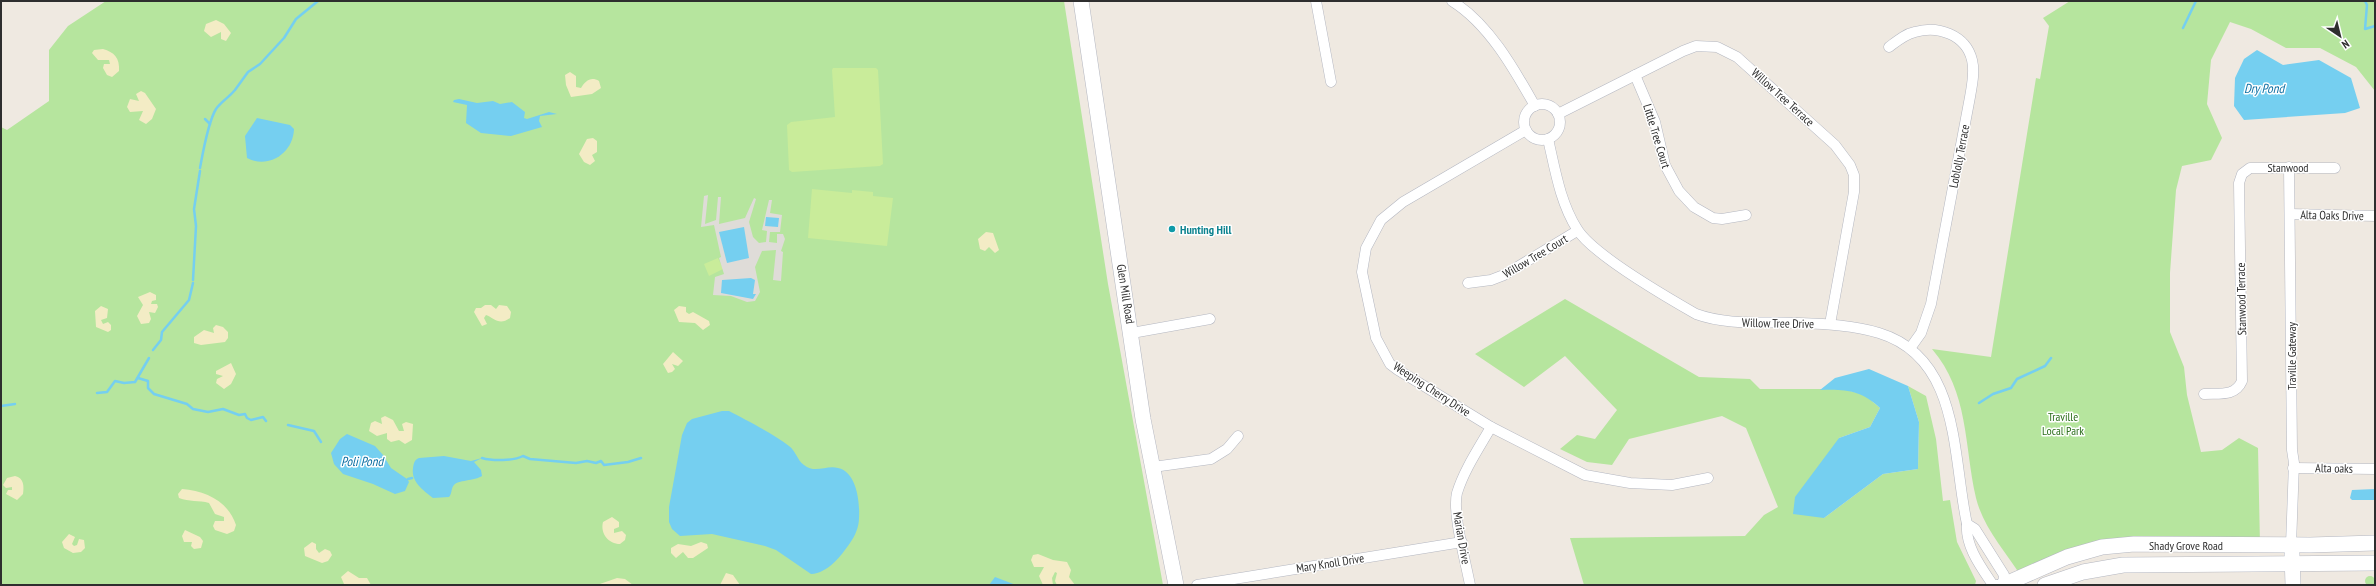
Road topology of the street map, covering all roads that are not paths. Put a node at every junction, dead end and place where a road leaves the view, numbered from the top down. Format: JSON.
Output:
{"nodes":[{"id":1,"x":1081,"y":1,"type":"edge"},
{"id":2,"x":1316,"y":1,"type":"edge"},
{"id":3,"x":1452,"y":1,"type":"edge"},
{"id":4,"x":1889,"y":47,"type":"dead end"},
{"id":5,"x":1635,"y":75,"type":"junction"},
{"id":6,"x":1330,"y":82,"type":"dead end"},
{"id":7,"x":1535,"y":106,"type":"junction"},
{"id":8,"x":1558,"y":114,"type":"junction"},
{"id":9,"x":1526,"y":130,"type":"junction"},
{"id":10,"x":1548,"y":139,"type":"junction"},
{"id":11,"x":2289,"y":167,"type":"junction"},
{"id":12,"x":2335,"y":168,"type":"dead end"},
{"id":13,"x":2242,"y":174,"type":"joint"},
{"id":14,"x":2290,"y":214,"type":"junction"},
{"id":15,"x":1746,"y":215,"type":"dead end"},
{"id":16,"x":2375,"y":216,"type":"edge"},
{"id":17,"x":1577,"y":231,"type":"junction"},
{"id":18,"x":1468,"y":283,"type":"dead end"},
{"id":19,"x":1210,"y":319,"type":"dead end"},
{"id":20,"x":1830,"y":324,"type":"junction"},
{"id":21,"x":1132,"y":333,"type":"junction"},
{"id":22,"x":1911,"y":347,"type":"junction"},
{"id":23,"x":2204,"y":394,"type":"dead end"},
{"id":24,"x":1491,"y":427,"type":"junction"},
{"id":25,"x":1238,"y":436,"type":"dead end"},
{"id":26,"x":1153,"y":467,"type":"junction"},
{"id":27,"x":2293,"y":468,"type":"junction"},
{"id":28,"x":2375,"y":469,"type":"edge"},
{"id":29,"x":1708,"y":478,"type":"dead end"},
{"id":30,"x":1967,"y":524,"type":"junction"},
{"id":31,"x":1462,"y":542,"type":"junction"},
{"id":32,"x":2375,"y":543,"type":"edge"},
{"id":33,"x":2291,"y":545,"type":"junction"},
{"id":34,"x":2292,"y":563,"type":"junction"},
{"id":35,"x":2375,"y":563,"type":"edge"},
{"id":36,"x":1176,"y":585,"type":"edge"},
{"id":37,"x":1197,"y":585,"type":"edge"},
{"id":38,"x":1470,"y":585,"type":"edge"},
{"id":39,"x":2002,"y":585,"type":"edge"},
{"id":40,"x":2045,"y":585,"type":"edge"},
{"id":41,"x":2293,"y":585,"type":"edge"}],
"edges":[{"from":1,"to":21,"type":"main road","name":"Glen Mill Road"},
{"from":2,"to":6,"type":"street"},
{"from":3,"to":7,"type":"street"},
{"from":4,"to":22,"type":"street","name":"Loblolly Terrace"},
{"from":5,"to":8,"type":"street","name":"Willow Tree Terrace"},
{"from":5,"to":15,"type":"street","name":"Little Tree Court"},
{"from":5,"to":20,"type":"street","name":"Willow Tree Terrace"},
{"from":7,"to":8,"type":"street"},
{"from":7,"to":9,"type":"street"},
{"from":8,"to":10,"type":"street"},
{"from":9,"to":10,"type":"street"},
{"from":9,"to":24,"type":"street","name":"Weeping Cherry Drive"},
{"from":10,"to":17,"type":"street","name":"Willow Tree Drive"},
{"from":11,"to":12,"type":"street","name":"Stanwood"},
{"from":11,"to":13,"type":"street","name":"Stanwood"},
{"from":11,"to":14,"type":"street","name":"Traville Gateway"},
{"from":13,"to":23,"type":"street","name":"Stanwood Terrace"},
{"from":14,"to":16,"type":"street","name":"Alta Oaks Drive"},
{"from":14,"to":27,"type":"street","name":"Traville Gateway"},
{"from":17,"to":18,"type":"street","name":"Willow Tree Court"},
{"from":17,"to":20,"type":"street","name":"Willow Tree Drive"},
{"from":19,"to":21,"type":"street"},
{"from":20,"to":22,"type":"street","name":"Willow Tree Drive"},
{"from":21,"to":26,"type":"main road","name":"Glen Mill Road"},
{"from":22,"to":30,"type":"street","name":"Willow Tree Drive"},
{"from":24,"to":29,"type":"street","name":"Weeping Cherry Drive"},
{"from":24,"to":31,"type":"street","name":"Marian Drive"},
{"from":25,"to":26,"type":"street"},
{"from":26,"to":36,"type":"main road","name":"Glen Mill Road"},
{"from":27,"to":28,"type":"street","name":"Alta oaks"},
{"from":27,"to":33,"type":"street","name":"Traville Gateway"},
{"from":30,"to":39,"type":"street"},
{"from":30,"to":39,"type":"street","name":"Willow Tree Drive"},
{"from":31,"to":37,"type":"street","name":"Mary Knoll Drive"},
{"from":31,"to":38,"type":"street","name":"Marian Drive"},
{"from":32,"to":33,"type":"main road","name":"Shady Grove Road"},
{"from":33,"to":34,"type":"main road"},
{"from":33,"to":39,"type":"main road","name":"Shady Grove Road"},
{"from":34,"to":35,"type":"main road","name":"Shady Grove Road"},
{"from":34,"to":40,"type":"main road","name":"Shady Grove Road"},
{"from":34,"to":41,"type":"main road"}]}
